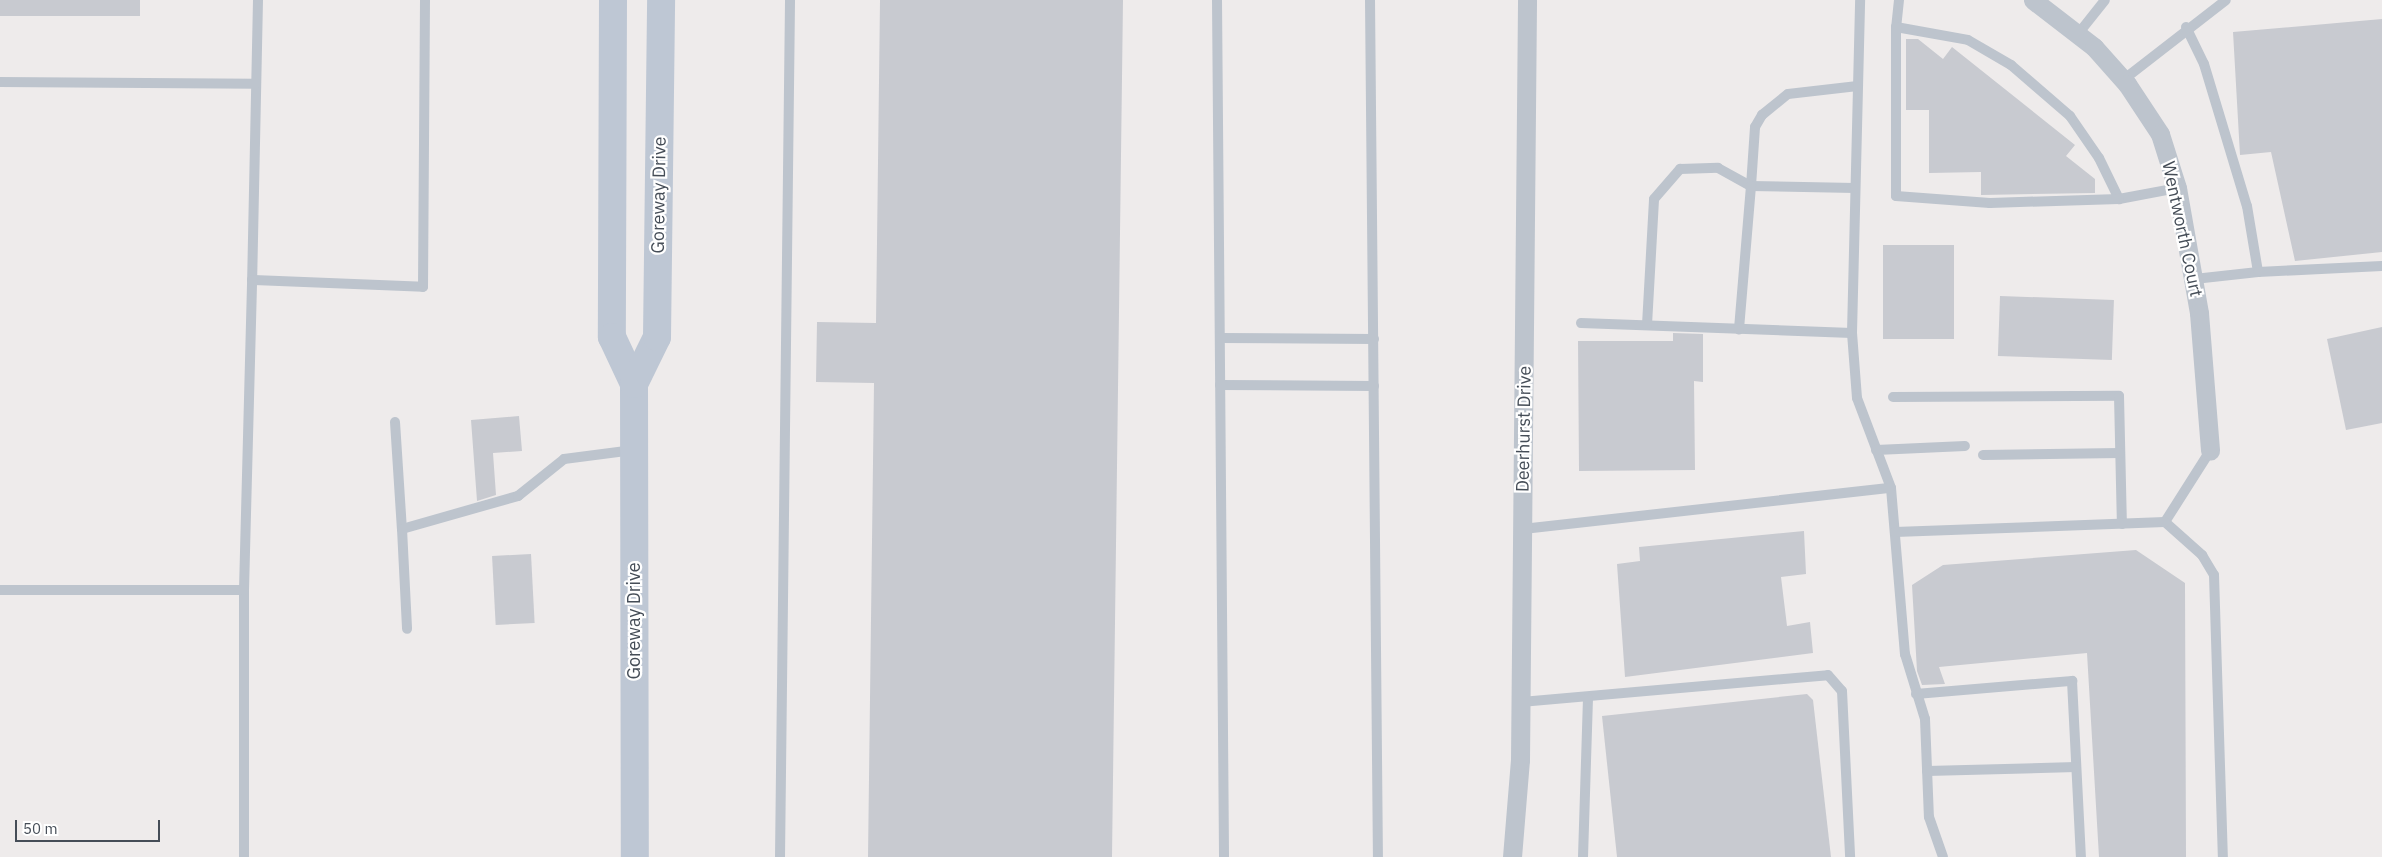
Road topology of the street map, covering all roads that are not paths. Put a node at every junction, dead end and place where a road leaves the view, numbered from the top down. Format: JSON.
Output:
{"nodes":[{"id":1,"x":258,"y":0,"type":"edge"},
{"id":2,"x":425,"y":0,"type":"edge"},
{"id":3,"x":613,"y":0,"type":"edge"},
{"id":4,"x":661,"y":0,"type":"edge"},
{"id":5,"x":790,"y":0,"type":"edge"},
{"id":6,"x":1217,"y":0,"type":"edge"},
{"id":7,"x":1370,"y":0,"type":"edge"},
{"id":8,"x":1528,"y":0,"type":"edge"},
{"id":9,"x":1860,"y":0,"type":"edge"},
{"id":10,"x":1899,"y":0,"type":"edge"},
{"id":11,"x":2033,"y":0,"type":"edge"},
{"id":12,"x":2105,"y":0,"type":"edge"},
{"id":13,"x":2220,"y":1,"type":"edge"},
{"id":14,"x":1896,"y":27,"type":"junction"},
{"id":15,"x":2186,"y":27,"type":"junction"},
{"id":16,"x":2078,"y":34,"type":"junction"},
{"id":17,"x":2123,"y":80,"type":"junction"},
{"id":18,"x":0,"y":82,"type":"edge"},
{"id":19,"x":256,"y":84,"type":"junction"},
{"id":20,"x":1858,"y":86,"type":"junction"},
{"id":21,"x":1751,"y":186,"type":"junction"},
{"id":22,"x":1856,"y":188,"type":"junction"},
{"id":23,"x":2177,"y":188,"type":"junction"},
{"id":24,"x":2119,"y":199,"type":"junction"},
{"id":25,"x":2382,"y":266,"type":"edge"},
{"id":26,"x":2258,"y":272,"type":"junction"},
{"id":27,"x":2194,"y":279,"type":"junction"},
{"id":28,"x":252,"y":280,"type":"junction"},
{"id":29,"x":1581,"y":323,"type":"dead end"},
{"id":30,"x":1647,"y":325,"type":"junction"},
{"id":31,"x":1739,"y":329,"type":"junction"},
{"id":32,"x":1852,"y":333,"type":"junction"},
{"id":33,"x":1220,"y":338,"type":"junction"},
{"id":34,"x":1374,"y":339,"type":"junction"},
{"id":35,"x":634,"y":384,"type":"junction"},
{"id":36,"x":1220,"y":385,"type":"junction"},
{"id":37,"x":1374,"y":386,"type":"junction"},
{"id":38,"x":1893,"y":397,"type":"dead end"},
{"id":39,"x":395,"y":422,"type":"dead end"},
{"id":40,"x":1965,"y":446,"type":"dead end"},
{"id":41,"x":634,"y":450,"type":"junction"},
{"id":42,"x":1876,"y":450,"type":"junction"},
{"id":43,"x":2210,"y":451,"type":"joint"},
{"id":44,"x":2120,"y":453,"type":"junction"},
{"id":45,"x":1982,"y":455,"type":"dead end"},
{"id":46,"x":1891,"y":488,"type":"junction"},
{"id":47,"x":2165,"y":522,"type":"junction"},
{"id":48,"x":2122,"y":524,"type":"junction"},
{"id":49,"x":402,"y":529,"type":"junction"},
{"id":50,"x":1523,"y":529,"type":"junction"},
{"id":51,"x":1895,"y":532,"type":"junction"},
{"id":52,"x":0,"y":590,"type":"edge"},
{"id":53,"x":244,"y":590,"type":"junction"},
{"id":54,"x":407,"y":629,"type":"dead end"},
{"id":55,"x":1916,"y":694,"type":"junction"},
{"id":56,"x":1588,"y":698,"type":"junction"},
{"id":57,"x":1521,"y":702,"type":"junction"},
{"id":58,"x":2076,"y":767,"type":"junction"},
{"id":59,"x":1927,"y":772,"type":"junction"},
{"id":60,"x":244,"y":857,"type":"edge"},
{"id":61,"x":635,"y":857,"type":"edge"},
{"id":62,"x":780,"y":857,"type":"edge"},
{"id":63,"x":1224,"y":857,"type":"edge"},
{"id":64,"x":1378,"y":857,"type":"edge"},
{"id":65,"x":1512,"y":857,"type":"edge"},
{"id":66,"x":1583,"y":857,"type":"edge"},
{"id":67,"x":1850,"y":857,"type":"edge"},
{"id":68,"x":1943,"y":857,"type":"edge"},
{"id":69,"x":2080,"y":857,"type":"edge"},
{"id":70,"x":2223,"y":857,"type":"edge"}],
"edges":[{"from":1,"to":19,"type":"lane"},
{"from":2,"to":28,"type":"lane"},
{"from":3,"to":35,"type":"main road","name":"Goreway Drive"},
{"from":4,"to":35,"type":"main road","name":"Goreway Drive"},
{"from":5,"to":62,"type":"lane"},
{"from":6,"to":33,"type":"lane"},
{"from":7,"to":34,"type":"lane"},
{"from":8,"to":50,"type":"street","name":"Deerhurst Drive"},
{"from":9,"to":20,"type":"lane"},
{"from":10,"to":14,"type":"lane"},
{"from":11,"to":16,"type":"street","name":"Wentworth Court"},
{"from":12,"to":16,"type":"lane"},
{"from":13,"to":15,"type":"lane"},
{"from":14,"to":24,"type":"lane"},
{"from":14,"to":24,"type":"lane"},
{"from":15,"to":17,"type":"lane"},
{"from":15,"to":26,"type":"lane"},
{"from":16,"to":17,"type":"street","name":"Wentworth Court"},
{"from":17,"to":23,"type":"street","name":"Wentworth Court"},
{"from":18,"to":19,"type":"lane"},
{"from":19,"to":28,"type":"lane"},
{"from":20,"to":21,"type":"lane"},
{"from":20,"to":22,"type":"lane"},
{"from":21,"to":22,"type":"lane"},
{"from":21,"to":30,"type":"lane"},
{"from":21,"to":31,"type":"lane"},
{"from":22,"to":32,"type":"lane"},
{"from":23,"to":24,"type":"lane"},
{"from":23,"to":27,"type":"street","name":"Wentworth Court"},
{"from":25,"to":26,"type":"lane"},
{"from":26,"to":27,"type":"lane"},
{"from":27,"to":43,"type":"street","name":"Wentworth Court"},
{"from":28,"to":53,"type":"lane"},
{"from":29,"to":30,"type":"lane"},
{"from":30,"to":31,"type":"lane"},
{"from":31,"to":32,"type":"lane"},
{"from":32,"to":42,"type":"lane"},
{"from":33,"to":34,"type":"lane"},
{"from":33,"to":36,"type":"lane"},
{"from":34,"to":37,"type":"lane"},
{"from":35,"to":41,"type":"main road","name":"Goreway Drive"},
{"from":36,"to":37,"type":"lane"},
{"from":36,"to":63,"type":"lane"},
{"from":37,"to":64,"type":"lane"},
{"from":38,"to":44,"type":"lane"},
{"from":39,"to":49,"type":"lane"},
{"from":40,"to":42,"type":"lane"},
{"from":41,"to":49,"type":"lane"},
{"from":41,"to":61,"type":"main road","name":"Goreway Drive"},
{"from":42,"to":46,"type":"lane"},
{"from":43,"to":47,"type":"lane"},
{"from":44,"to":45,"type":"lane"},
{"from":44,"to":48,"type":"lane"},
{"from":46,"to":50,"type":"lane"},
{"from":46,"to":51,"type":"lane"},
{"from":47,"to":48,"type":"lane"},
{"from":47,"to":70,"type":"lane"},
{"from":48,"to":51,"type":"lane"},
{"from":49,"to":54,"type":"lane"},
{"from":50,"to":57,"type":"street","name":"Deerhurst Drive"},
{"from":51,"to":55,"type":"lane"},
{"from":52,"to":53,"type":"lane"},
{"from":53,"to":60,"type":"lane"},
{"from":55,"to":58,"type":"lane"},
{"from":55,"to":59,"type":"lane"},
{"from":56,"to":57,"type":"lane"},
{"from":56,"to":66,"type":"lane"},
{"from":56,"to":67,"type":"lane"},
{"from":57,"to":65,"type":"street","name":"Deerhurst Drive"},
{"from":58,"to":59,"type":"lane"},
{"from":58,"to":69,"type":"lane"},
{"from":59,"to":68,"type":"lane"}]}
